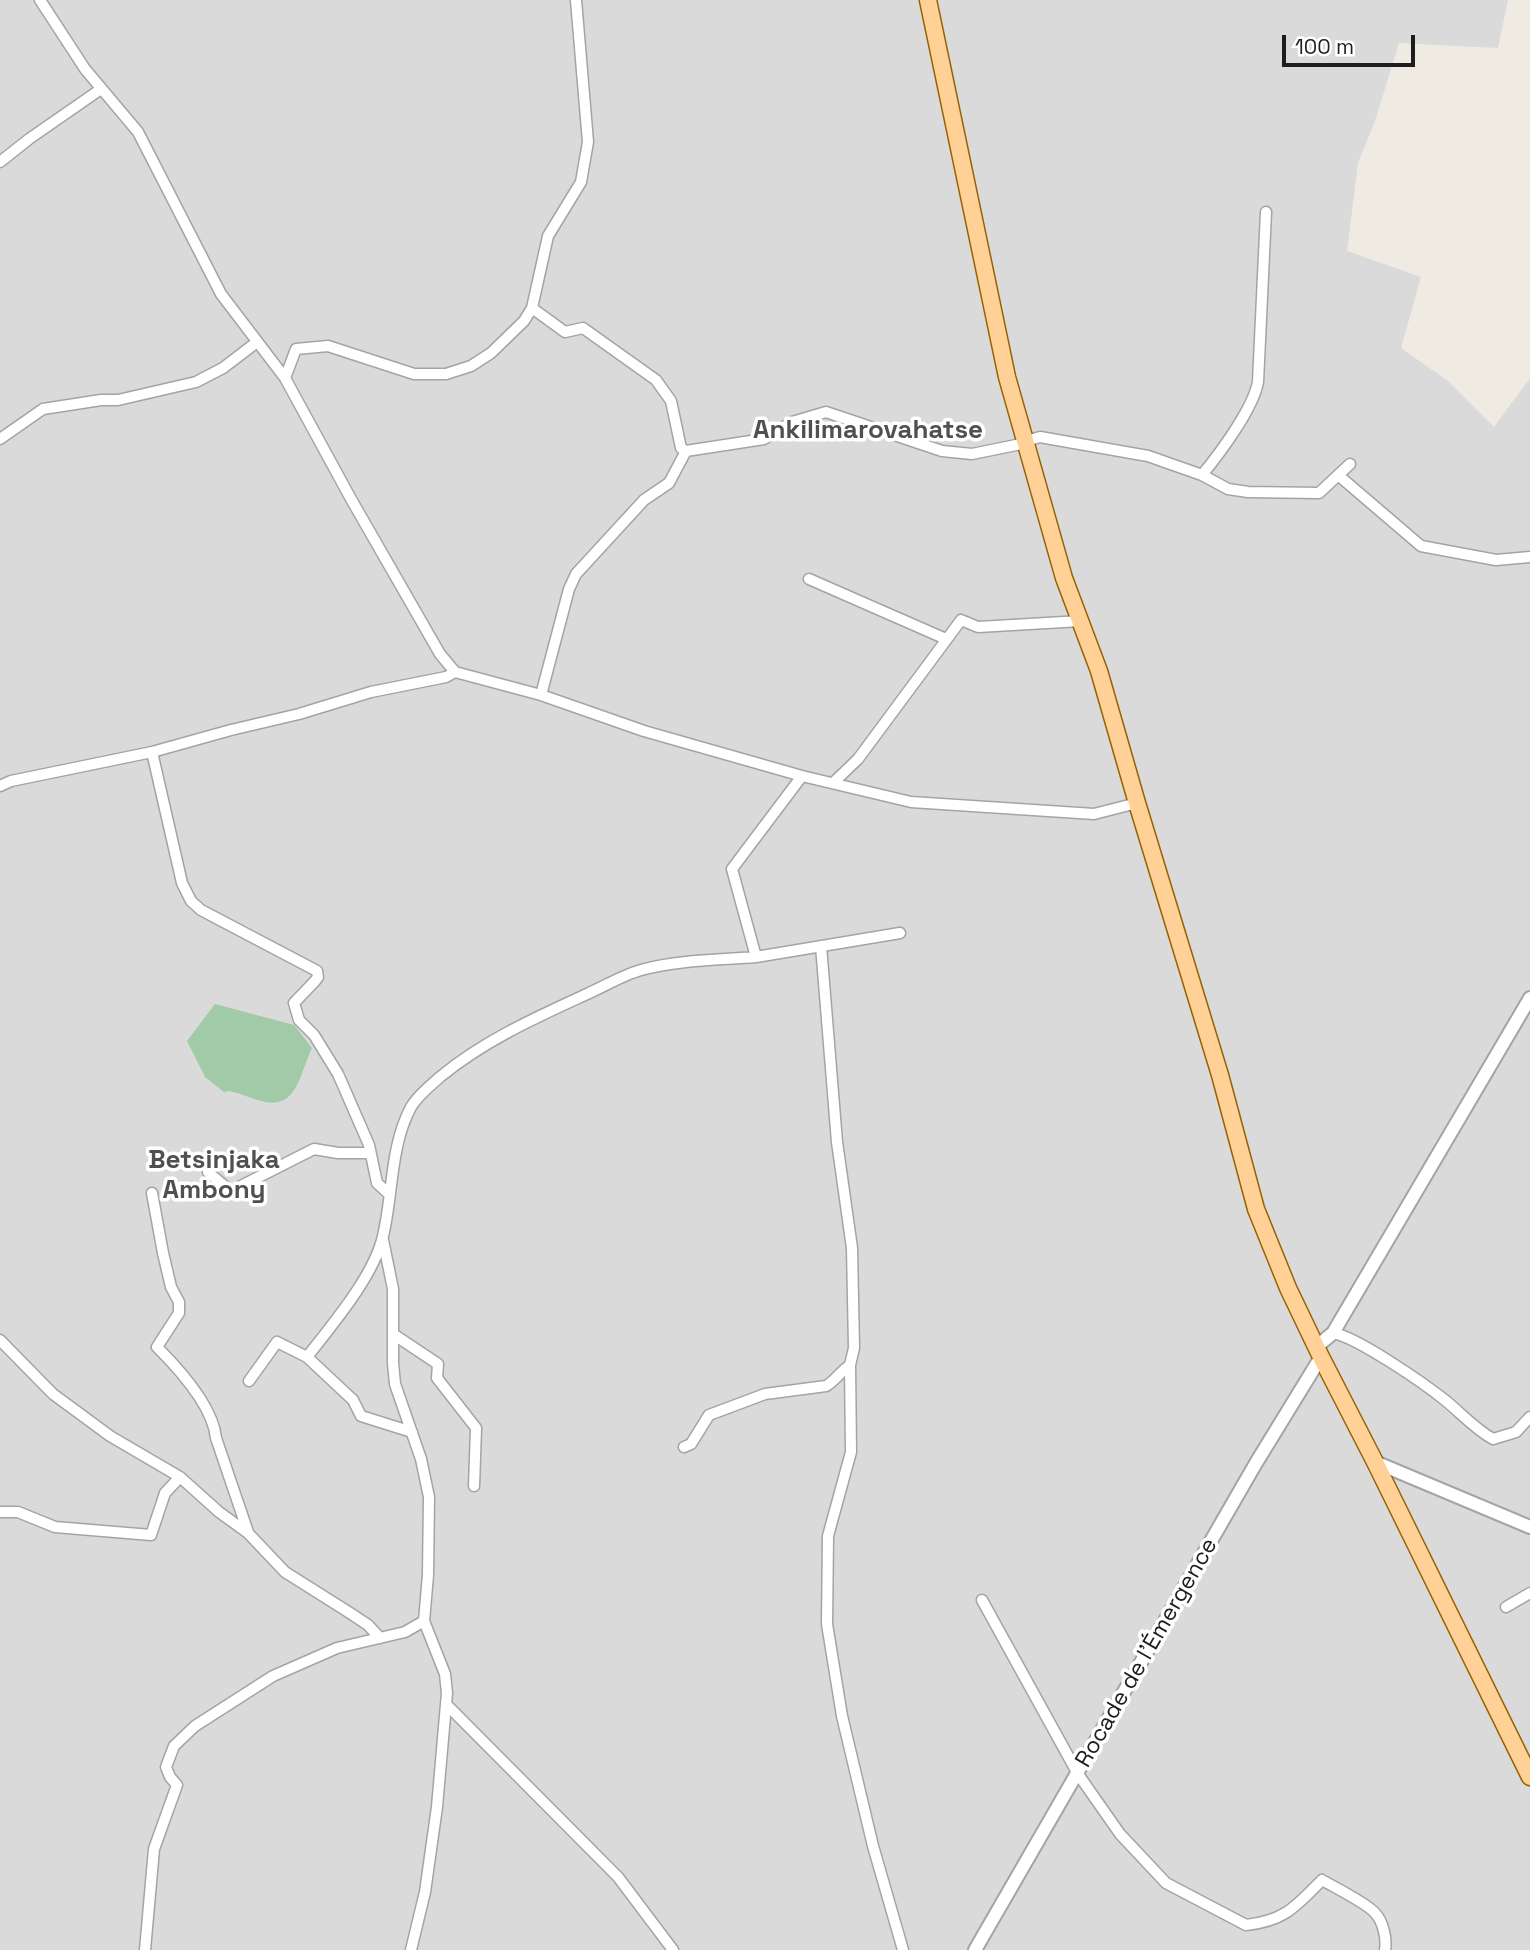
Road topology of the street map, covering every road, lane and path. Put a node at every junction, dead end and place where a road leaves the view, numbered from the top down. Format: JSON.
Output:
{"nodes":[{"id":1,"x":40,"y":0,"type":"edge"},
{"id":2,"x":576,"y":0,"type":"edge"},
{"id":3,"x":928,"y":0,"type":"edge"},
{"id":4,"x":101,"y":89,"type":"junction"},
{"id":5,"x":0,"y":163,"type":"edge"},
{"id":6,"x":1266,"y":212,"type":"dead end"},
{"id":7,"x":532,"y":308,"type":"junction"},
{"id":8,"x":257,"y":342,"type":"junction"},
{"id":9,"x":285,"y":378,"type":"junction"},
{"id":10,"x":0,"y":439,"type":"edge"},
{"id":11,"x":1026,"y":442,"type":"junction"},
{"id":12,"x":685,"y":451,"type":"junction"},
{"id":13,"x":1350,"y":464,"type":"dead end"},
{"id":14,"x":1202,"y":475,"type":"junction"},
{"id":15,"x":1338,"y":475,"type":"junction"},
{"id":16,"x":1530,"y":557,"type":"edge"},
{"id":17,"x":809,"y":579,"type":"dead end"},
{"id":18,"x":1081,"y":621,"type":"junction"},
{"id":19,"x":946,"y":639,"type":"junction"},
{"id":20,"x":455,"y":672,"type":"junction"},
{"id":21,"x":541,"y":695,"type":"junction"},
{"id":22,"x":152,"y":752,"type":"junction"},
{"id":23,"x":802,"y":776,"type":"junction"},
{"id":24,"x":833,"y":783,"type":"junction"},
{"id":25,"x":0,"y":786,"type":"edge"},
{"id":26,"x":1137,"y":803,"type":"junction"},
{"id":27,"x":900,"y":933,"type":"dead end"},
{"id":28,"x":821,"y":946,"type":"junction"},
{"id":29,"x":756,"y":957,"type":"junction"},
{"id":30,"x":1530,"y":998,"type":"edge"},
{"id":31,"x":369,"y":1153,"type":"junction"},
{"id":32,"x":208,"y":1172,"type":"dead end"},
{"id":33,"x":152,"y":1193,"type":"dead end"},
{"id":34,"x":389,"y":1194,"type":"junction"},
{"id":35,"x":383,"y":1238,"type":"junction"},
{"id":36,"x":1333,"y":1333,"type":"junction"},
{"id":37,"x":393,"y":1334,"type":"junction"},
{"id":38,"x":0,"y":1340,"type":"edge"},
{"id":39,"x":1318,"y":1352,"type":"junction"},
{"id":40,"x":307,"y":1357,"type":"junction"},
{"id":41,"x":850,"y":1365,"type":"junction"},
{"id":42,"x":249,"y":1381,"type":"dead end"},
{"id":43,"x":1530,"y":1417,"type":"edge"},
{"id":44,"x":411,"y":1432,"type":"junction"},
{"id":45,"x":684,"y":1447,"type":"dead end"},
{"id":46,"x":1375,"y":1462,"type":"junction"},
{"id":47,"x":180,"y":1477,"type":"junction"},
{"id":48,"x":474,"y":1486,"type":"dead end"},
{"id":49,"x":0,"y":1512,"type":"edge"},
{"id":50,"x":1530,"y":1527,"type":"edge"},
{"id":51,"x":248,"y":1533,"type":"junction"},
{"id":52,"x":1530,"y":1593,"type":"edge"},
{"id":53,"x":982,"y":1600,"type":"dead end"},
{"id":54,"x":1506,"y":1607,"type":"dead end"},
{"id":55,"x":424,"y":1621,"type":"junction"},
{"id":56,"x":380,"y":1638,"type":"junction"},
{"id":57,"x":447,"y":1705,"type":"junction"},
{"id":58,"x":1078,"y":1774,"type":"junction"},
{"id":59,"x":1530,"y":1777,"type":"edge"},
{"id":60,"x":145,"y":1950,"type":"edge"},
{"id":61,"x":411,"y":1950,"type":"edge"},
{"id":62,"x":673,"y":1950,"type":"edge"},
{"id":63,"x":903,"y":1950,"type":"edge"},
{"id":64,"x":975,"y":1950,"type":"edge"},
{"id":65,"x":1385,"y":1950,"type":"edge"}],
"edges":[{"from":1,"to":4,"type":"street"},
{"from":2,"to":7,"type":"street"},
{"from":3,"to":11,"type":"main road"},
{"from":4,"to":5,"type":"street"},
{"from":4,"to":8,"type":"street"},
{"from":6,"to":14,"type":"street"},
{"from":7,"to":9,"type":"street"},
{"from":7,"to":12,"type":"street"},
{"from":8,"to":9,"type":"street"},
{"from":8,"to":10,"type":"street"},
{"from":9,"to":20,"type":"street"},
{"from":11,"to":12,"type":"street"},
{"from":11,"to":14,"type":"street"},
{"from":11,"to":18,"type":"main road"},
{"from":12,"to":21,"type":"street"},
{"from":13,"to":15,"type":"street"},
{"from":14,"to":15,"type":"street"},
{"from":15,"to":16,"type":"street"},
{"from":17,"to":19,"type":"street"},
{"from":18,"to":19,"type":"street"},
{"from":18,"to":26,"type":"main road"},
{"from":19,"to":24,"type":"street"},
{"from":20,"to":21,"type":"street"},
{"from":20,"to":22,"type":"street"},
{"from":21,"to":23,"type":"street"},
{"from":22,"to":25,"type":"street"},
{"from":22,"to":31,"type":"street"},
{"from":23,"to":24,"type":"street"},
{"from":23,"to":29,"type":"street"},
{"from":24,"to":26,"type":"street"},
{"from":26,"to":39,"type":"main road"},
{"from":27,"to":28,"type":"street"},
{"from":28,"to":29,"type":"street"},
{"from":28,"to":41,"type":"street"},
{"from":29,"to":34,"type":"street"},
{"from":30,"to":36,"type":"street"},
{"from":31,"to":32,"type":"street"},
{"from":31,"to":34,"type":"street"},
{"from":33,"to":51,"type":"street"},
{"from":34,"to":35,"type":"street"},
{"from":35,"to":37,"type":"street"},
{"from":35,"to":40,"type":"street"},
{"from":36,"to":39,"type":"street","name":"Rocade de l'Émergence"},
{"from":36,"to":43,"type":"street"},
{"from":37,"to":44,"type":"street"},
{"from":37,"to":48,"type":"street"},
{"from":38,"to":47,"type":"street"},
{"from":39,"to":46,"type":"main road"},
{"from":39,"to":58,"type":"street","name":"Rocade de l'Émergence"},
{"from":40,"to":42,"type":"street"},
{"from":40,"to":44,"type":"street"},
{"from":41,"to":45,"type":"street"},
{"from":41,"to":63,"type":"street"},
{"from":44,"to":55,"type":"street"},
{"from":46,"to":50,"type":"street"},
{"from":46,"to":59,"type":"main road"},
{"from":47,"to":49,"type":"street"},
{"from":47,"to":51,"type":"street"},
{"from":51,"to":56,"type":"street"},
{"from":52,"to":54,"type":"street"},
{"from":53,"to":58,"type":"street"},
{"from":55,"to":56,"type":"street"},
{"from":55,"to":57,"type":"street"},
{"from":56,"to":60,"type":"street"},
{"from":57,"to":61,"type":"street"},
{"from":57,"to":62,"type":"street"},
{"from":58,"to":64,"type":"street","name":"Rocade de l'Émergence"},
{"from":58,"to":65,"type":"street"}]}
